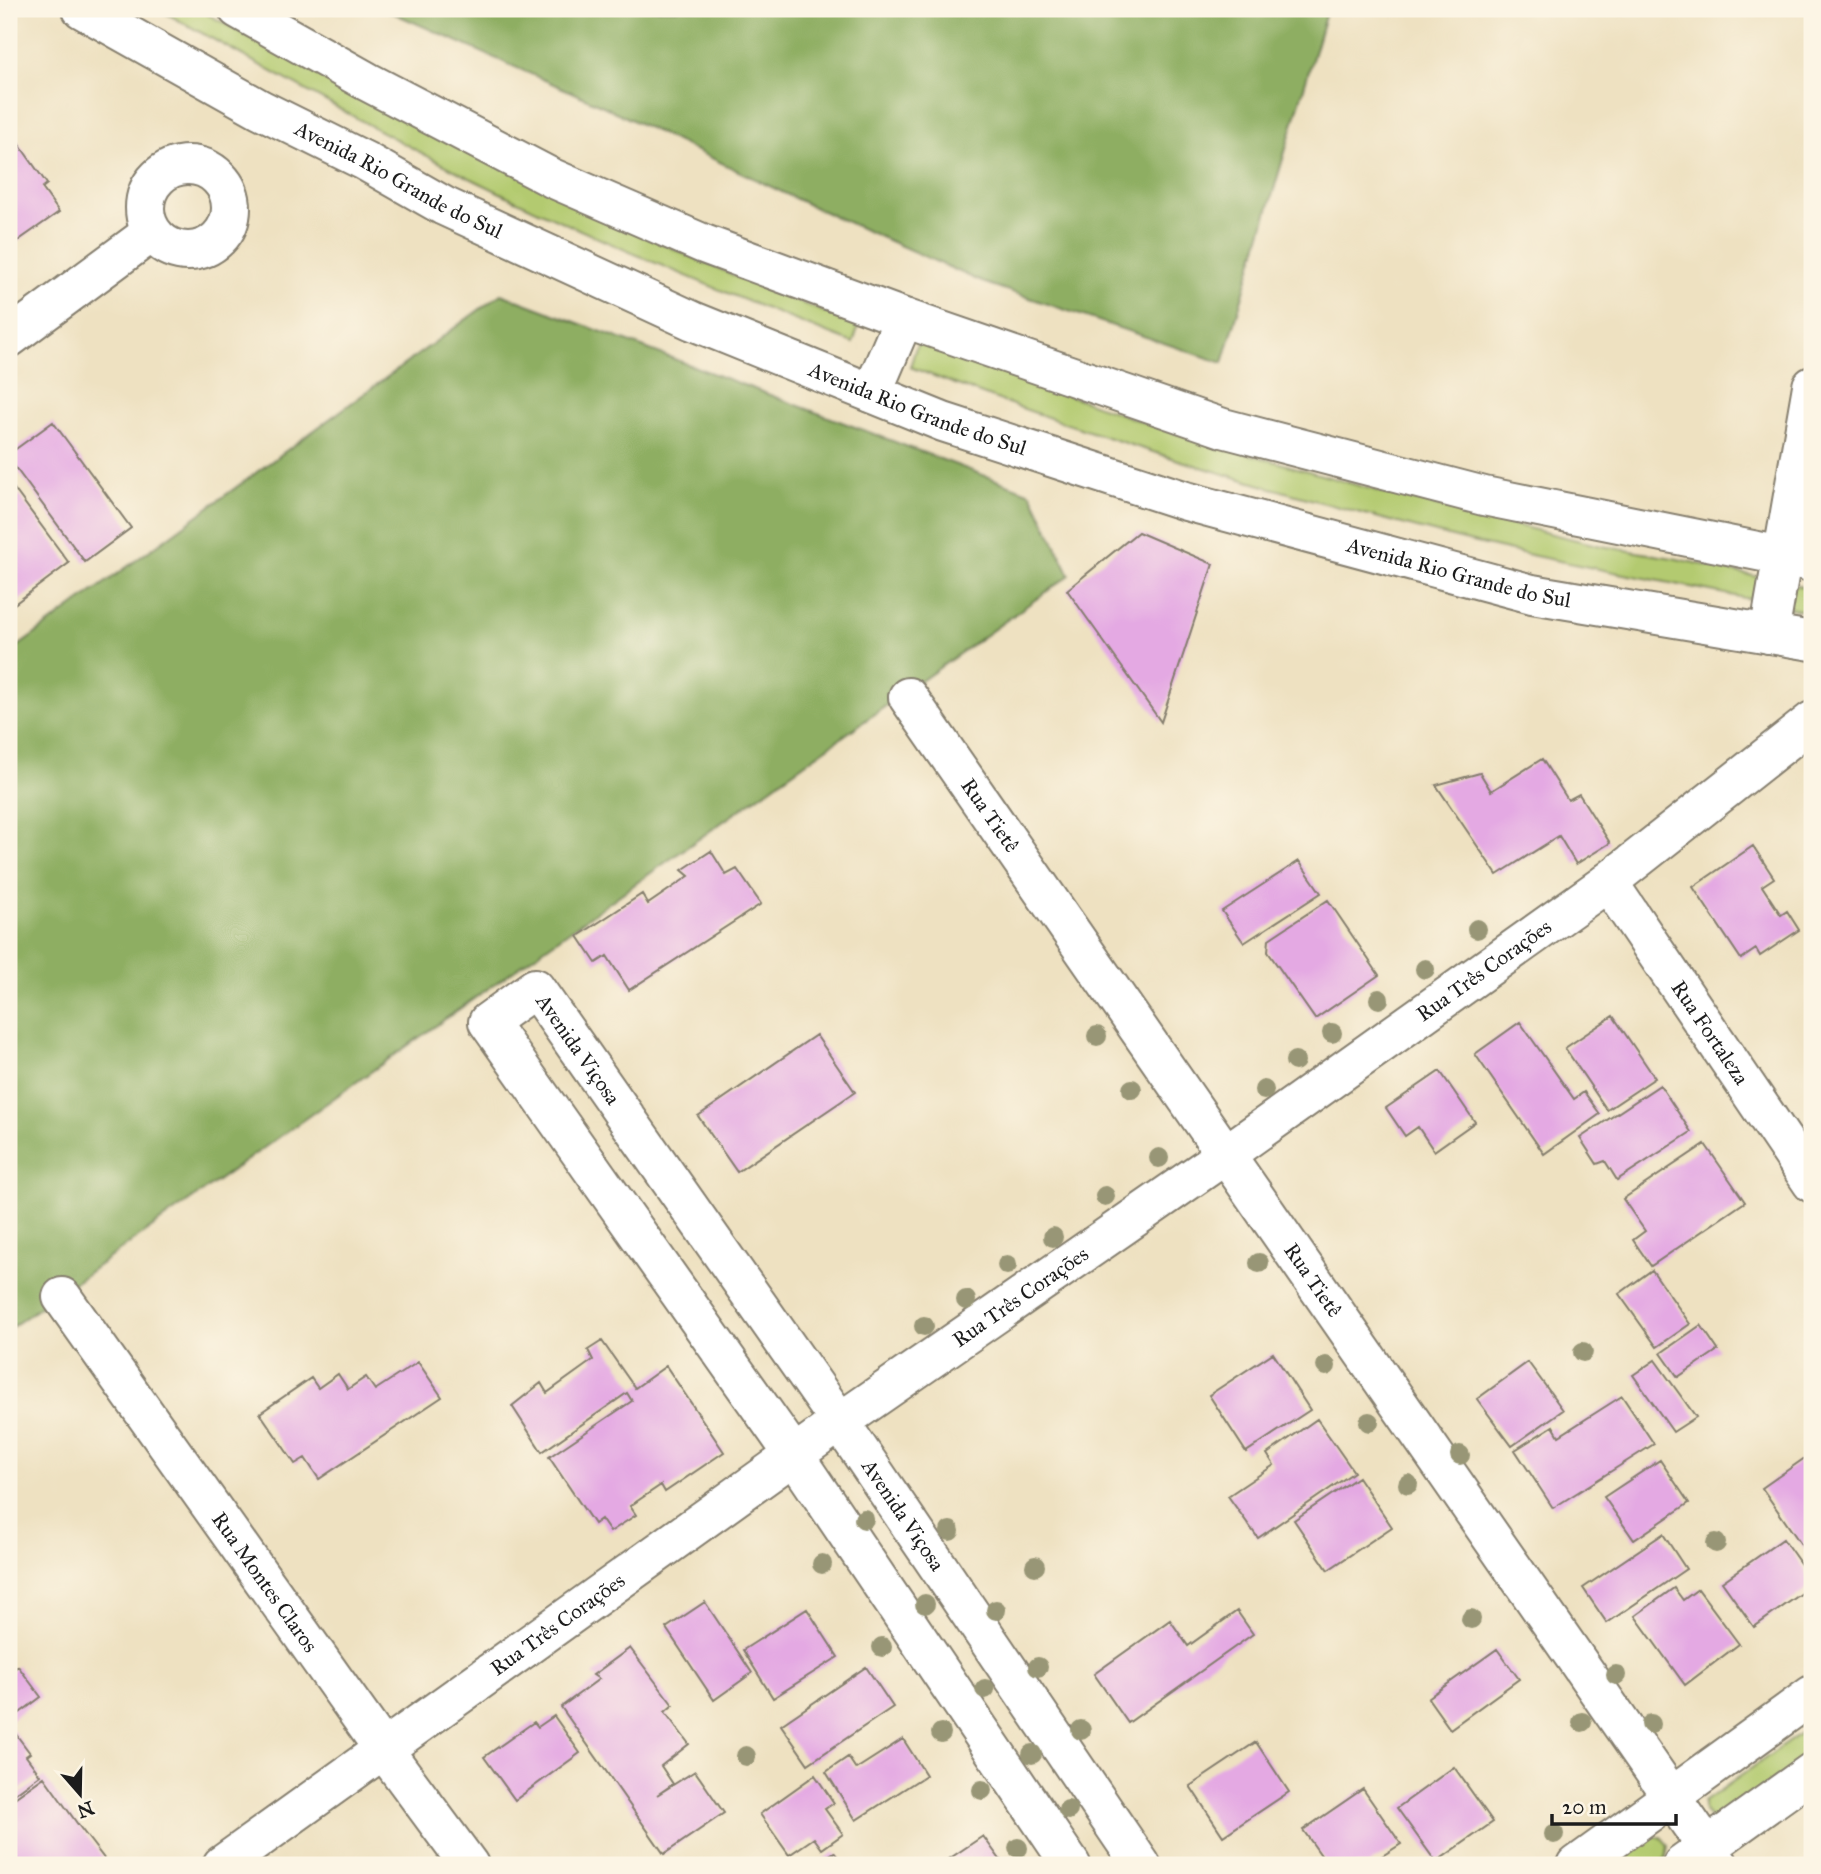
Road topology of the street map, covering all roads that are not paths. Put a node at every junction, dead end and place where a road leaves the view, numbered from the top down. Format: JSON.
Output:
{"nodes":[{"id":1,"x":82,"y":9,"type":"edge"},
{"id":2,"x":238,"y":9,"type":"edge"},
{"id":3,"x":151,"y":233,"type":"dead end"},
{"id":4,"x":904,"y":318,"type":"junction"},
{"id":5,"x":9,"y":338,"type":"edge"},
{"id":6,"x":1812,"y":386,"type":"edge"},
{"id":7,"x":872,"y":393,"type":"junction"},
{"id":8,"x":1798,"y":559,"type":"edge"},
{"id":9,"x":1769,"y":634,"type":"junction"},
{"id":10,"x":1812,"y":641,"type":"edge"},
{"id":11,"x":908,"y":697,"type":"dead end"},
{"id":12,"x":1812,"y":721,"type":"edge"},
{"id":13,"x":1608,"y":882,"type":"junction"},
{"id":14,"x":1225,"y":1155,"type":"junction"},
{"id":15,"x":1812,"y":1183,"type":"edge"},
{"id":16,"x":62,"y":1297,"type":"dead end"},
{"id":17,"x":840,"y":1422,"type":"junction"},
{"id":18,"x":794,"y":1455,"type":"junction"},
{"id":19,"x":1812,"y":1695,"type":"edge"},
{"id":20,"x":384,"y":1750,"type":"junction"},
{"id":21,"x":1812,"y":1772,"type":"edge"},
{"id":22,"x":1672,"y":1799,"type":"junction"},
{"id":23,"x":1703,"y":1860,"type":"edge"},
{"id":24,"x":222,"y":1865,"type":"edge"},
{"id":25,"x":470,"y":1865,"type":"edge"},
{"id":26,"x":1071,"y":1865,"type":"edge"},
{"id":27,"x":1141,"y":1865,"type":"edge"},
{"id":28,"x":1577,"y":1865,"type":"edge"}],
"edges":[{"from":1,"to":7,"type":"street","name":"Avenida Rio Grande do Sul"},
{"from":2,"to":4,"type":"street"},
{"from":3,"to":5,"type":"street"},
{"from":4,"to":7,"type":"street"},
{"from":4,"to":8,"type":"street"},
{"from":6,"to":8,"type":"street"},
{"from":7,"to":9,"type":"street","name":"Avenida Rio Grande do Sul"},
{"from":8,"to":9,"type":"street"},
{"from":9,"to":10,"type":"street","name":"Avenida Rio Grande do Sul"},
{"from":11,"to":14,"type":"street","name":"Rua Tietê"},
{"from":12,"to":13,"type":"street","name":"Rua Três Corações"},
{"from":13,"to":14,"type":"street","name":"Rua Três Corações"},
{"from":13,"to":15,"type":"street","name":"Rua Fortaleza"},
{"from":14,"to":17,"type":"street","name":"Rua Três Corações"},
{"from":14,"to":22,"type":"street","name":"Rua Tietê"},
{"from":16,"to":20,"type":"street","name":"Rua Montes Claros"},
{"from":17,"to":18,"type":"street","name":"Rua Três Corações"},
{"from":17,"to":18,"type":"street","name":"Avenida Viçosa"},
{"from":17,"to":27,"type":"street","name":"Avenida Viçosa"},
{"from":18,"to":20,"type":"street","name":"Rua Três Corações"},
{"from":18,"to":26,"type":"street","name":"Avenida Viçosa"},
{"from":19,"to":22,"type":"street"},
{"from":20,"to":24,"type":"street","name":"Rua Três Corações"},
{"from":20,"to":25,"type":"street","name":"Rua Montes Claros"},
{"from":21,"to":23,"type":"street"},
{"from":22,"to":23,"type":"street","name":"Rua Tietê"},
{"from":22,"to":28,"type":"street"}]}
